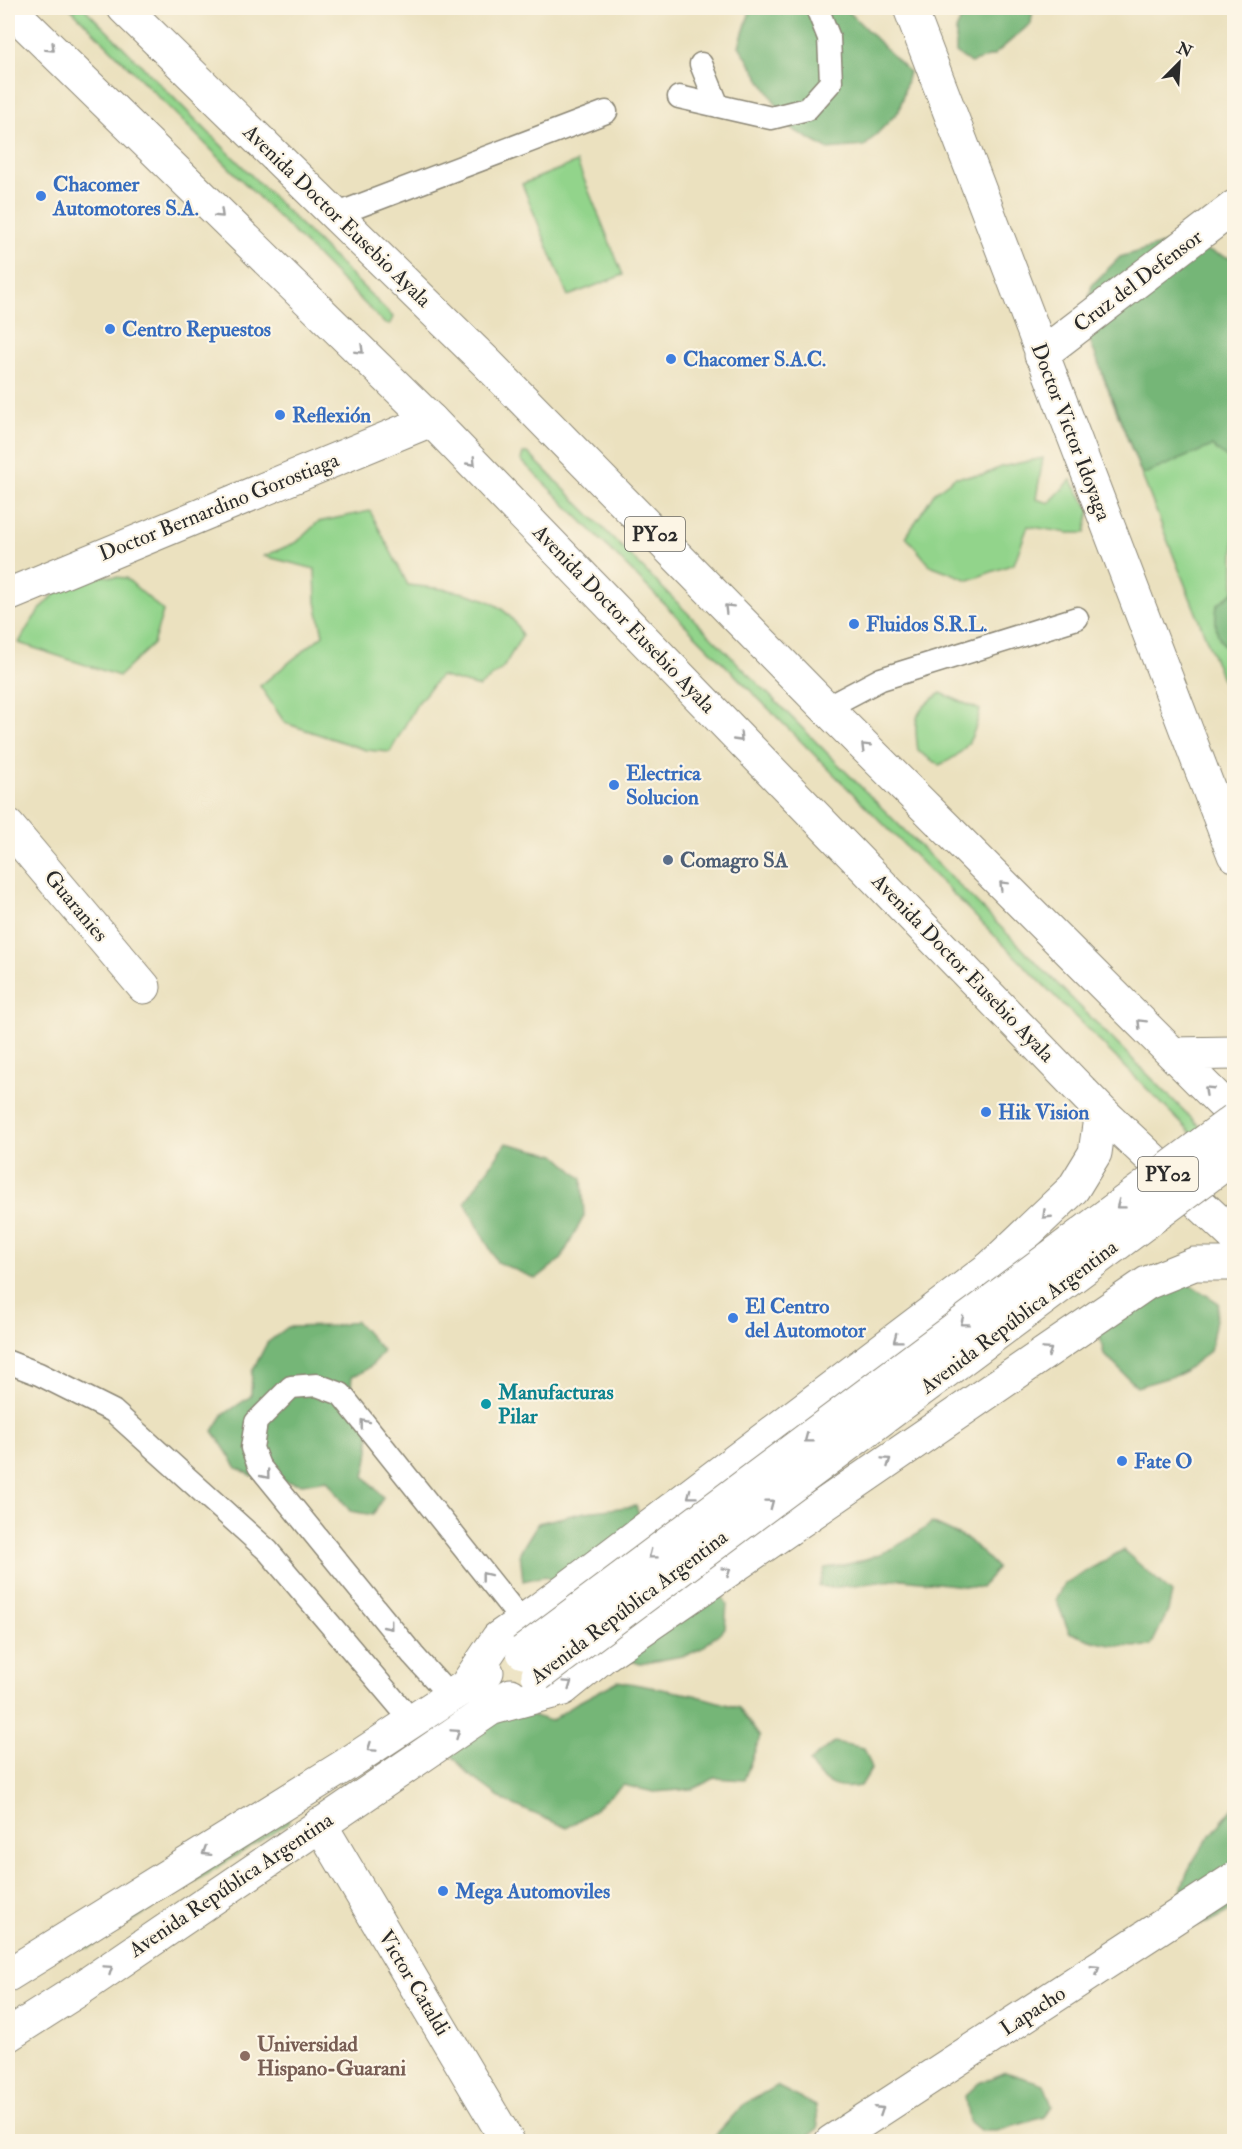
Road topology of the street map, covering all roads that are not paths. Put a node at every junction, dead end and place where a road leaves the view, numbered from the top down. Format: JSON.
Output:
{"nodes":[{"id":1,"x":9,"y":8,"type":"edge"},
{"id":2,"x":124,"y":8,"type":"edge"},
{"id":3,"x":817,"y":8,"type":"edge"},
{"id":4,"x":910,"y":8,"type":"edge"},
{"id":5,"x":701,"y":64,"type":"dead end"},
{"id":6,"x":679,"y":97,"type":"dead end"},
{"id":7,"x":718,"y":106,"type":"junction"},
{"id":8,"x":606,"y":112,"type":"dead end"},
{"id":9,"x":1234,"y":207,"type":"edge"},
{"id":10,"x":335,"y":215,"type":"junction"},
{"id":11,"x":1041,"y":355,"type":"junction"},
{"id":12,"x":431,"y":420,"type":"junction"},
{"id":13,"x":8,"y":595,"type":"edge"},
{"id":14,"x":1077,"y":618,"type":"dead end"},
{"id":15,"x":826,"y":708,"type":"junction"},
{"id":16,"x":8,"y":826,"type":"edge"},
{"id":17,"x":1234,"y":855,"type":"edge"},
{"id":18,"x":144,"y":987,"type":"dead end"},
{"id":19,"x":1234,"y":1053,"type":"edge"},
{"id":20,"x":1173,"y":1054,"type":"junction"},
{"id":21,"x":1101,"y":1111,"type":"junction"},
{"id":22,"x":1234,"y":1115,"type":"edge"},
{"id":23,"x":1234,"y":1120,"type":"edge"},
{"id":24,"x":1234,"y":1157,"type":"edge"},
{"id":25,"x":1234,"y":1236,"type":"edge"},
{"id":26,"x":1234,"y":1264,"type":"edge"},
{"id":27,"x":8,"y":1362,"type":"edge"},
{"id":28,"x":527,"y":1650,"type":"junction"},
{"id":29,"x":459,"y":1688,"type":"junction"},
{"id":30,"x":493,"y":1708,"type":"junction"},
{"id":31,"x":411,"y":1720,"type":"junction"},
{"id":32,"x":320,"y":1824,"type":"junction"},
{"id":33,"x":1234,"y":1880,"type":"edge"},
{"id":34,"x":52,"y":1948,"type":"junction"},
{"id":35,"x":8,"y":1975,"type":"edge"},
{"id":36,"x":77,"y":1991,"type":"junction"},
{"id":37,"x":8,"y":2035,"type":"edge"},
{"id":38,"x":508,"y":2142,"type":"edge"},
{"id":39,"x":831,"y":2142,"type":"edge"}],
"edges":[{"from":1,"to":12,"type":"main road","name":"Avenida Doctor Eusebio Ayala","number":"PY02","one_way":true},
{"from":2,"to":10,"type":"main road","name":"Avenida Doctor Eusebio Ayala","number":"PY02"},
{"from":3,"to":7,"type":"lane"},
{"from":4,"to":11,"type":"main road","name":"Doctor Victor Idoyaga"},
{"from":5,"to":7,"type":"lane"},
{"from":6,"to":7,"type":"lane"},
{"from":8,"to":10,"type":"lane"},
{"from":9,"to":11,"type":"main road","name":"Cruz del Defensor"},
{"from":15,"to":10,"type":"main road","name":"Avenida Doctor Eusebio Ayala","number":"PY02","one_way":true},
{"from":11,"to":17,"type":"main road","name":"Doctor Victor Idoyaga"},
{"from":12,"to":13,"type":"main road","name":"Doctor Bernardino Gorostiaga"},
{"from":12,"to":21,"type":"main road","name":"Avenida Doctor Eusebio Ayala","number":"PY02","one_way":true},
{"from":14,"to":15,"type":"lane"},
{"from":20,"to":15,"type":"main road","name":"Avenida Doctor Eusebio Ayala","number":"PY02","one_way":true},
{"from":16,"to":18,"type":"main road","name":"Guaranies"},
{"from":19,"to":20,"type":"main road"},
{"from":22,"to":20,"type":"main road","name":"Avenida Doctor Eusebio Ayala","number":"PY02","one_way":true},
{"from":21,"to":25,"type":"main road","name":"Avenida Doctor Eusebio Ayala","number":"PY02"},
{"from":21,"to":28,"type":"main road","one_way":true},
{"from":23,"to":28,"type":"main road","name":"Avenida República Argentina","one_way":true,"bridge":true},
{"from":28,"to":24,"type":"main road","name":"Avenida República Argentina","one_way":true,"bridge":true},
{"from":30,"to":26,"type":"main road","one_way":true},
{"from":27,"to":31,"type":"lane"},
{"from":28,"to":29,"type":"main road","name":"Avenida República Argentina"},
{"from":28,"to":29,"type":"lane","one_way":true},
{"from":28,"to":30,"type":"main road","name":"Avenida República Argentina"},
{"from":29,"to":31,"type":"main road","name":"Avenida República Argentina"},
{"from":32,"to":30,"type":"main road","name":"Avenida República Argentina","one_way":true},
{"from":31,"to":34,"type":"main road","name":"Avenida República Argentina","one_way":true},
{"from":36,"to":32,"type":"main road","name":"Avenida República Argentina","one_way":true},
{"from":32,"to":38,"type":"main road","name":"Victor Cataldi"},
{"from":39,"to":33,"type":"main road","name":"Lapacho","one_way":true},
{"from":34,"to":35,"type":"main road","name":"Avenida República Argentina"},
{"from":34,"to":36,"type":"main road"},
{"from":36,"to":37,"type":"main road","name":"Avenida República Argentina"}]}
